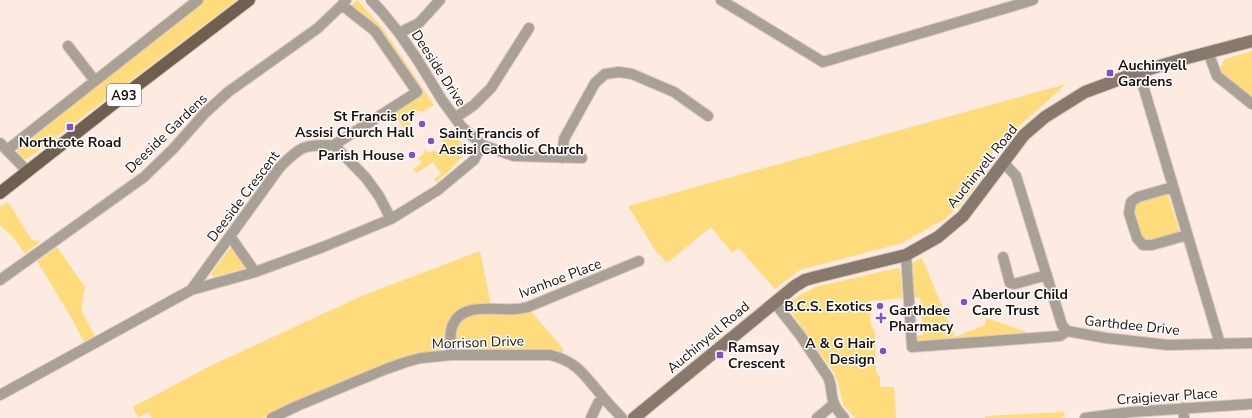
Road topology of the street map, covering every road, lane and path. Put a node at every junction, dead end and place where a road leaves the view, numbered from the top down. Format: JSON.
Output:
{"nodes":[{"id":1,"x":198,"y":0,"type":"edge"},
{"id":2,"x":249,"y":0,"type":"edge"},
{"id":3,"x":371,"y":0,"type":"edge"},
{"id":4,"x":440,"y":0,"type":"edge"},
{"id":5,"x":721,"y":0,"type":"edge"},
{"id":6,"x":1033,"y":0,"type":"edge"},
{"id":7,"x":344,"y":3,"type":"edge"},
{"id":8,"x":529,"y":28,"type":"dead end"},
{"id":9,"x":399,"y":33,"type":"junction"},
{"id":10,"x":1252,"y":41,"type":"edge"},
{"id":11,"x":67,"y":46,"type":"dead end"},
{"id":12,"x":1208,"y":52,"type":"junction"},
{"id":13,"x":1139,"y":72,"type":"junction"},
{"id":14,"x":95,"y":81,"type":"junction"},
{"id":15,"x":1252,"y":104,"type":"edge"},
{"id":16,"x":708,"y":116,"type":"dead end"},
{"id":17,"x":454,"y":118,"type":"junction"},
{"id":18,"x":334,"y":145,"type":"junction"},
{"id":19,"x":482,"y":145,"type":"junction"},
{"id":20,"x":3,"y":147,"type":"edge"},
{"id":21,"x":562,"y":158,"type":"junction"},
{"id":22,"x":582,"y":158,"type":"dead end"},
{"id":23,"x":1003,"y":162,"type":"junction"},
{"id":24,"x":27,"y":171,"type":"junction"},
{"id":25,"x":1173,"y":187,"type":"junction"},
{"id":26,"x":0,"y":193,"type":"edge"},
{"id":27,"x":390,"y":219,"type":"junction"},
{"id":28,"x":1186,"y":235,"type":"junction"},
{"id":29,"x":230,"y":236,"type":"junction"},
{"id":30,"x":906,"y":255,"type":"junction"},
{"id":31,"x":1003,"y":257,"type":"dead end"},
{"id":32,"x":639,"y":261,"type":"dead end"},
{"id":33,"x":255,"y":272,"type":"junction"},
{"id":34,"x":1047,"y":275,"type":"junction"},
{"id":35,"x":0,"y":280,"type":"edge"},
{"id":36,"x":191,"y":290,"type":"junction"},
{"id":37,"x":774,"y":302,"type":"junction"},
{"id":38,"x":1067,"y":331,"type":"junction"},
{"id":39,"x":1252,"y":343,"type":"edge"},
{"id":40,"x":1220,"y":344,"type":"junction"},
{"id":41,"x":451,"y":355,"type":"junction"},
{"id":42,"x":0,"y":395,"type":"edge"},
{"id":43,"x":603,"y":398,"type":"junction"},
{"id":44,"x":834,"y":404,"type":"junction"},
{"id":45,"x":1252,"y":404,"type":"edge"},
{"id":46,"x":1184,"y":413,"type":"edge"},
{"id":47,"x":272,"y":418,"type":"edge"},
{"id":48,"x":591,"y":418,"type":"edge"},
{"id":49,"x":622,"y":418,"type":"edge"},
{"id":50,"x":634,"y":418,"type":"edge"},
{"id":51,"x":817,"y":418,"type":"edge"},
{"id":52,"x":844,"y":418,"type":"edge"},
{"id":53,"x":1085,"y":418,"type":"edge"}],
"edges":[{"from":1,"to":14,"type":"street"},
{"from":2,"to":24,"type":"main road","number":"A93"},
{"from":3,"to":9,"type":"street","name":"Deeside Drive"},
{"from":4,"to":9,"type":"street"},
{"from":5,"to":6,"type":"street"},
{"from":7,"to":18,"type":"street"},
{"from":7,"to":35,"type":"street","name":"Deeside Gardens"},
{"from":8,"to":17,"type":"street"},
{"from":9,"to":17,"type":"street","name":"Deeside Drive"},
{"from":10,"to":12,"type":"street","name":"Auchinyell Road"},
{"from":11,"to":14,"type":"street"},
{"from":12,"to":13,"type":"street","name":"Auchinyell Road"},
{"from":12,"to":15,"type":"street"},
{"from":13,"to":23,"type":"street","name":"Auchinyell Road"},
{"from":13,"to":25,"type":"street"},
{"from":14,"to":20,"type":"street"},
{"from":16,"to":21,"type":"street"},
{"from":17,"to":19,"type":"street","name":"Deeside Drive"},
{"from":18,"to":27,"type":"street"},
{"from":18,"to":29,"type":"street","name":"Deeside Crescent"},
{"from":19,"to":21,"type":"street","name":"Deeside Drive"},
{"from":19,"to":27,"type":"street"},
{"from":20,"to":24,"type":"street"},
{"from":21,"to":22,"type":"street","name":"Deeside Drive"},
{"from":23,"to":30,"type":"street","name":"Auchinyell Road"},
{"from":23,"to":34,"type":"street"},
{"from":24,"to":26,"type":"main road","number":"A93"},
{"from":25,"to":28,"type":"street"},
{"from":25,"to":28,"type":"street"},
{"from":27,"to":33,"type":"street"},
{"from":28,"to":40,"type":"street"},
{"from":29,"to":33,"type":"street"},
{"from":29,"to":36,"type":"street","name":"Deeside Crescent"},
{"from":30,"to":37,"type":"street","name":"Auchinyell Road"},
{"from":30,"to":38,"type":"street","name":"Garthdee Drive"},
{"from":31,"to":34,"type":"street"},
{"from":32,"to":41,"type":"street","name":"Ivanhoe Place"},
{"from":33,"to":36,"type":"street"},
{"from":34,"to":38,"type":"street"},
{"from":36,"to":42,"type":"street"},
{"from":37,"to":44,"type":"street"},
{"from":37,"to":50,"type":"street","name":"Auchinyell Road"},
{"from":38,"to":40,"type":"street","name":"Garthdee Drive"},
{"from":39,"to":40,"type":"street","name":"Garthdee Drive"},
{"from":41,"to":43,"type":"street","name":"Morrison Drive"},
{"from":41,"to":47,"type":"street","name":"Morrison Drive"},
{"from":43,"to":48,"type":"street"},
{"from":43,"to":49,"type":"street","name":"Morrison Drive"},
{"from":44,"to":51,"type":"street"},
{"from":44,"to":52,"type":"street"},
{"from":45,"to":46,"type":"street","name":"Craigievar Place"},
{"from":46,"to":53,"type":"street","name":"Craigievar Place"}]}
